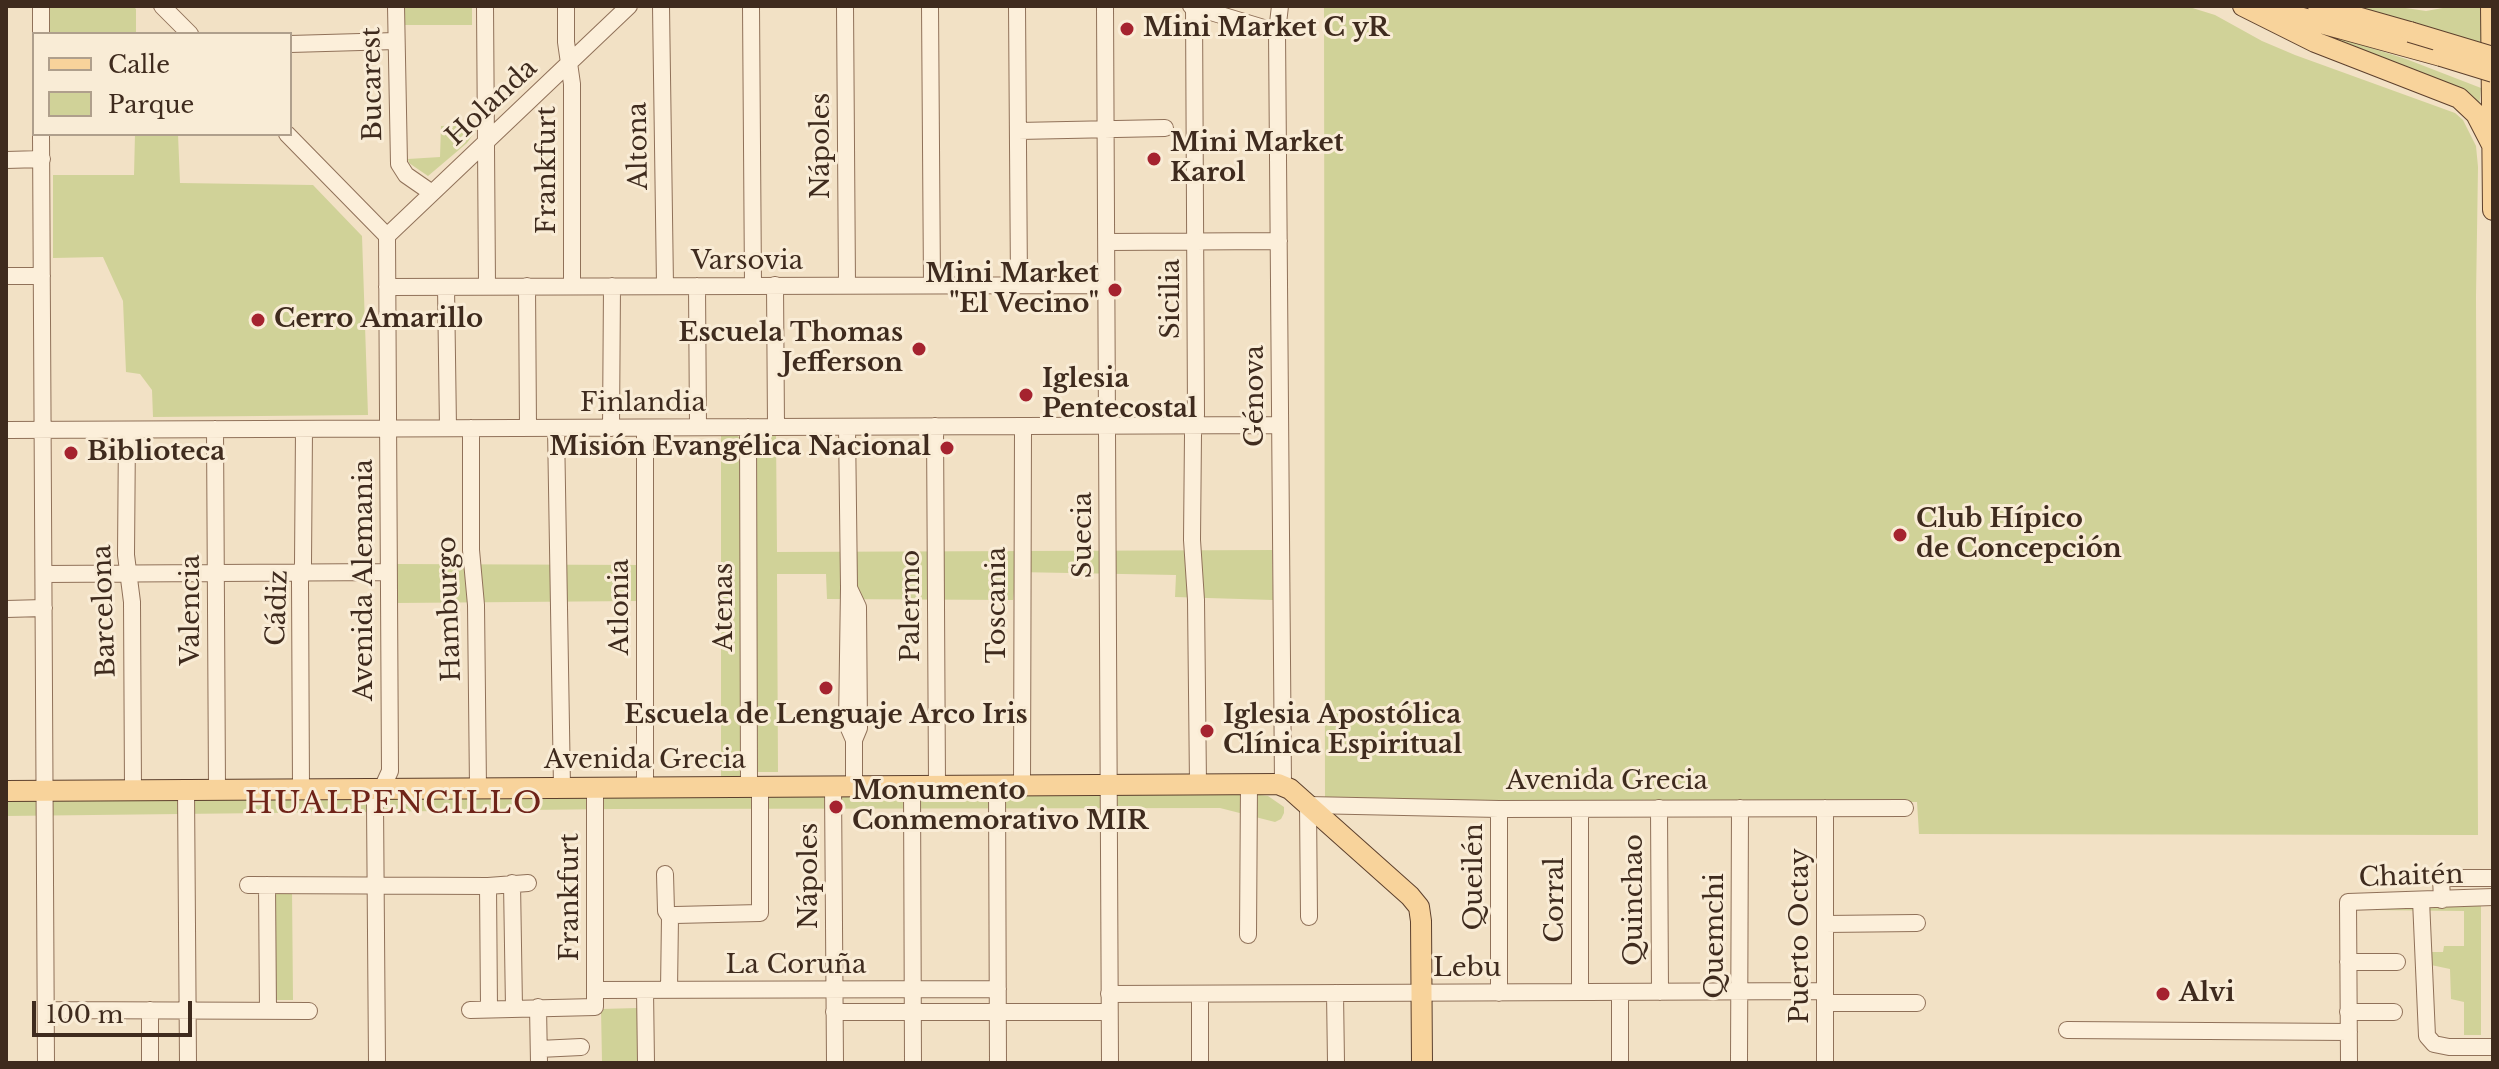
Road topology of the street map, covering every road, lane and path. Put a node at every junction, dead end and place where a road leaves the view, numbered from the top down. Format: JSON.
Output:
{"nodes":[{"id":1,"x":41,"y":6,"type":"edge"},
{"id":2,"x":162,"y":6,"type":"edge"},
{"id":3,"x":396,"y":6,"type":"edge"},
{"id":4,"x":485,"y":6,"type":"edge"},
{"id":5,"x":566,"y":6,"type":"edge"},
{"id":6,"x":629,"y":6,"type":"edge"},
{"id":7,"x":661,"y":6,"type":"edge"},
{"id":8,"x":751,"y":6,"type":"edge"},
{"id":9,"x":845,"y":6,"type":"edge"},
{"id":10,"x":930,"y":6,"type":"edge"},
{"id":11,"x":1017,"y":6,"type":"edge"},
{"id":12,"x":1105,"y":6,"type":"edge"},
{"id":13,"x":1193,"y":6,"type":"edge"},
{"id":14,"x":1280,"y":6,"type":"edge"},
{"id":15,"x":2243,"y":6,"type":"edge"},
{"id":16,"x":2258,"y":6,"type":"edge"},
{"id":17,"x":2318,"y":6,"type":"edge"},
{"id":18,"x":2491,"y":13,"type":"edge"},
{"id":19,"x":41,"y":32,"type":"edge"},
{"id":20,"x":188,"y":32,"type":"edge"},
{"id":21,"x":1277,"y":32,"type":"junction"},
{"id":22,"x":2410,"y":40,"type":"junction"},
{"id":23,"x":396,"y":41,"type":"junction"},
{"id":24,"x":292,"y":44,"type":"edge"},
{"id":25,"x":2493,"y":57,"type":"edge"},
{"id":26,"x":568,"y":64,"type":"junction"},
{"id":27,"x":2493,"y":72,"type":"edge"},
{"id":28,"x":1165,"y":128,"type":"dead end"},
{"id":29,"x":1106,"y":129,"type":"junction"},
{"id":30,"x":1018,"y":131,"type":"junction"},
{"id":31,"x":41,"y":136,"type":"edge"},
{"id":32,"x":289,"y":136,"type":"edge"},
{"id":33,"x":486,"y":141,"type":"junction"},
{"id":34,"x":2492,"y":145,"type":"edge"},
{"id":35,"x":42,"y":159,"type":"junction"},
{"id":36,"x":6,"y":160,"type":"edge"},
{"id":37,"x":2492,"y":174,"type":"edge"},
{"id":38,"x":432,"y":193,"type":"junction"},
{"id":39,"x":2493,"y":210,"type":"edge"},
{"id":40,"x":387,"y":236,"type":"junction"},
{"id":41,"x":1195,"y":241,"type":"junction"},
{"id":42,"x":1279,"y":241,"type":"junction"},
{"id":43,"x":1107,"y":242,"type":"junction"},
{"id":44,"x":6,"y":276,"type":"edge"},
{"id":45,"x":42,"y":276,"type":"junction"},
{"id":46,"x":775,"y":285,"type":"junction"},
{"id":47,"x":847,"y":285,"type":"junction"},
{"id":48,"x":932,"y":285,"type":"junction"},
{"id":49,"x":1019,"y":285,"type":"junction"},
{"id":50,"x":1107,"y":285,"type":"junction"},
{"id":51,"x":487,"y":286,"type":"junction"},
{"id":52,"x":527,"y":286,"type":"junction"},
{"id":53,"x":572,"y":286,"type":"junction"},
{"id":54,"x":612,"y":286,"type":"junction"},
{"id":55,"x":665,"y":286,"type":"junction"},
{"id":56,"x":697,"y":286,"type":"junction"},
{"id":57,"x":753,"y":286,"type":"junction"},
{"id":58,"x":387,"y":287,"type":"junction"},
{"id":59,"x":446,"y":287,"type":"junction"},
{"id":60,"x":1108,"y":425,"type":"junction"},
{"id":61,"x":1195,"y":425,"type":"junction"},
{"id":62,"x":1280,"y":425,"type":"junction"},
{"id":63,"x":935,"y":426,"type":"junction"},
{"id":64,"x":1023,"y":426,"type":"junction"},
{"id":65,"x":698,"y":427,"type":"junction"},
{"id":66,"x":748,"y":427,"type":"junction"},
{"id":67,"x":776,"y":427,"type":"junction"},
{"id":68,"x":847,"y":427,"type":"junction"},
{"id":69,"x":448,"y":428,"type":"junction"},
{"id":70,"x":471,"y":428,"type":"junction"},
{"id":71,"x":528,"y":428,"type":"junction"},
{"id":72,"x":556,"y":428,"type":"junction"},
{"id":73,"x":611,"y":428,"type":"junction"},
{"id":74,"x":645,"y":428,"type":"junction"},
{"id":75,"x":215,"y":429,"type":"junction"},
{"id":76,"x":304,"y":429,"type":"junction"},
{"id":77,"x":388,"y":429,"type":"junction"},
{"id":78,"x":6,"y":430,"type":"edge"},
{"id":79,"x":43,"y":430,"type":"junction"},
{"id":80,"x":127,"y":430,"type":"junction"},
{"id":81,"x":388,"y":572,"type":"junction"},
{"id":82,"x":216,"y":573,"type":"junction"},
{"id":83,"x":301,"y":573,"type":"junction"},
{"id":84,"x":44,"y":574,"type":"junction"},
{"id":85,"x":128,"y":574,"type":"junction"},
{"id":86,"x":44,"y":608,"type":"junction"},
{"id":87,"x":6,"y":609,"type":"edge"},
{"id":88,"x":1249,"y":783,"type":"junction"},
{"id":89,"x":1109,"y":784,"type":"junction"},
{"id":90,"x":1198,"y":784,"type":"junction"},
{"id":91,"x":912,"y":785,"type":"junction"},
{"id":92,"x":937,"y":785,"type":"junction"},
{"id":93,"x":997,"y":785,"type":"junction"},
{"id":94,"x":1022,"y":785,"type":"junction"},
{"id":95,"x":1283,"y":785,"type":"junction"},
{"id":96,"x":755,"y":786,"type":"junction"},
{"id":97,"x":844,"y":786,"type":"junction"},
{"id":98,"x":562,"y":787,"type":"junction"},
{"id":99,"x":595,"y":787,"type":"junction"},
{"id":100,"x":645,"y":787,"type":"junction"},
{"id":101,"x":382,"y":788,"type":"junction"},
{"id":102,"x":478,"y":788,"type":"junction"},
{"id":103,"x":217,"y":789,"type":"junction"},
{"id":104,"x":301,"y":789,"type":"junction"},
{"id":105,"x":133,"y":790,"type":"junction"},
{"id":106,"x":186,"y":790,"type":"junction"},
{"id":107,"x":6,"y":791,"type":"edge"},
{"id":108,"x":45,"y":791,"type":"junction"},
{"id":109,"x":1308,"y":805,"type":"junction"},
{"id":110,"x":1659,"y":808,"type":"junction"},
{"id":111,"x":1740,"y":808,"type":"junction"},
{"id":112,"x":1825,"y":808,"type":"junction"},
{"id":113,"x":1905,"y":808,"type":"dead end"},
{"id":114,"x":1499,"y":809,"type":"junction"},
{"id":115,"x":1580,"y":809,"type":"junction"},
{"id":116,"x":665,"y":874,"type":"dead end"},
{"id":117,"x":2493,"y":878,"type":"edge"},
{"id":118,"x":248,"y":885,"type":"dead end"},
{"id":119,"x":267,"y":885,"type":"junction"},
{"id":120,"x":376,"y":886,"type":"junction"},
{"id":121,"x":488,"y":886,"type":"junction"},
{"id":122,"x":2493,"y":897,"type":"edge"},
{"id":123,"x":2421,"y":900,"type":"junction"},
{"id":124,"x":2442,"y":900,"type":"junction"},
{"id":125,"x":670,"y":917,"type":"junction"},
{"id":126,"x":1309,"y":917,"type":"dead end"},
{"id":127,"x":1917,"y":923,"type":"dead end"},
{"id":128,"x":1825,"y":924,"type":"junction"},
{"id":129,"x":1248,"y":935,"type":"dead end"},
{"id":130,"x":2348,"y":962,"type":"junction"},
{"id":131,"x":2397,"y":962,"type":"dead end"},
{"id":132,"x":834,"y":989,"type":"junction"},
{"id":133,"x":913,"y":989,"type":"junction"},
{"id":134,"x":998,"y":989,"type":"junction"},
{"id":135,"x":645,"y":990,"type":"junction"},
{"id":136,"x":669,"y":990,"type":"junction"},
{"id":137,"x":1580,"y":992,"type":"junction"},
{"id":138,"x":1620,"y":992,"type":"junction"},
{"id":139,"x":1660,"y":992,"type":"junction"},
{"id":140,"x":1740,"y":992,"type":"junction"},
{"id":141,"x":1335,"y":993,"type":"junction"},
{"id":142,"x":1422,"y":993,"type":"junction"},
{"id":143,"x":1499,"y":993,"type":"junction"},
{"id":144,"x":1200,"y":994,"type":"junction"},
{"id":145,"x":1825,"y":997,"type":"junction"},
{"id":146,"x":595,"y":998,"type":"junction"},
{"id":147,"x":1109,"y":1003,"type":"junction"},
{"id":148,"x":1917,"y":1003,"type":"dead end"},
{"id":149,"x":538,"y":1007,"type":"junction"},
{"id":150,"x":489,"y":1008,"type":"junction"},
{"id":151,"x":514,"y":1008,"type":"junction"},
{"id":152,"x":46,"y":1010,"type":"junction"},
{"id":153,"x":150,"y":1010,"type":"junction"},
{"id":154,"x":188,"y":1010,"type":"junction"},
{"id":155,"x":470,"y":1010,"type":"dead end"},
{"id":156,"x":268,"y":1011,"type":"junction"},
{"id":157,"x":309,"y":1011,"type":"dead end"},
{"id":158,"x":834,"y":1012,"type":"junction"},
{"id":159,"x":913,"y":1012,"type":"junction"},
{"id":160,"x":998,"y":1012,"type":"junction"},
{"id":161,"x":2348,"y":1012,"type":"junction"},
{"id":162,"x":2394,"y":1012,"type":"dead end"},
{"id":163,"x":2067,"y":1030,"type":"dead end"},
{"id":164,"x":2349,"y":1032,"type":"junction"},
{"id":165,"x":581,"y":1047,"type":"dead end"},
{"id":166,"x":2493,"y":1047,"type":"edge"},
{"id":167,"x":539,"y":1056,"type":"edge"},
{"id":168,"x":46,"y":1063,"type":"edge"},
{"id":169,"x":150,"y":1063,"type":"edge"},
{"id":170,"x":188,"y":1063,"type":"edge"},
{"id":171,"x":377,"y":1063,"type":"edge"},
{"id":172,"x":646,"y":1063,"type":"edge"},
{"id":173,"x":835,"y":1063,"type":"edge"},
{"id":174,"x":913,"y":1063,"type":"edge"},
{"id":175,"x":998,"y":1063,"type":"edge"},
{"id":176,"x":1110,"y":1063,"type":"edge"},
{"id":177,"x":1200,"y":1063,"type":"edge"},
{"id":178,"x":1336,"y":1063,"type":"edge"},
{"id":179,"x":1422,"y":1063,"type":"edge"},
{"id":180,"x":1620,"y":1063,"type":"edge"},
{"id":181,"x":1739,"y":1063,"type":"edge"},
{"id":182,"x":1825,"y":1063,"type":"edge"},
{"id":183,"x":2349,"y":1063,"type":"edge"}],
"edges":[{"from":1,"to":19,"type":"street"},
{"from":2,"to":20,"type":"street"},
{"from":3,"to":23,"type":"street","name":"Bucarest"},
{"from":4,"to":33,"type":"street"},
{"from":5,"to":26,"type":"street","name":"Frankfurt"},
{"from":6,"to":26,"type":"street","name":"Holanda"},
{"from":7,"to":55,"type":"street","name":"Altona"},
{"from":8,"to":57,"type":"street"},
{"from":9,"to":47,"type":"street","name":"Nápoles"},
{"from":10,"to":48,"type":"street"},
{"from":11,"to":30,"type":"street"},
{"from":12,"to":29,"type":"street","name":"Suecia"},
{"from":13,"to":21,"type":"street"},
{"from":13,"to":41,"type":"street","name":"Sicilia"},
{"from":14,"to":21,"type":"street","name":"Génova"},
{"from":15,"to":34,"type":"main road"},
{"from":16,"to":22,"type":"main road"},
{"from":17,"to":22,"type":"main road"},
{"from":18,"to":34,"type":"main road"},
{"from":21,"to":42,"type":"street","name":"Génova"},
{"from":22,"to":25,"type":"main road","bridge":true},
{"from":22,"to":27,"type":"main road","bridge":true},
{"from":23,"to":24,"type":"street"},
{"from":23,"to":38,"type":"street","name":"Bucarest"},
{"from":26,"to":33,"type":"street","name":"Holanda"},
{"from":26,"to":53,"type":"street","name":"Frankfurt"},
{"from":28,"to":29,"type":"street"},
{"from":29,"to":30,"type":"street"},
{"from":29,"to":43,"type":"street","name":"Suecia"},
{"from":30,"to":49,"type":"street"},
{"from":31,"to":35,"type":"street"},
{"from":32,"to":40,"type":"street"},
{"from":33,"to":38,"type":"street","name":"Holanda"},
{"from":33,"to":51,"type":"street"},
{"from":34,"to":37,"type":"main road"},
{"from":35,"to":36,"type":"street"},
{"from":35,"to":45,"type":"street"},
{"from":37,"to":39,"type":"main road"},
{"from":38,"to":40,"type":"street","name":"Holanda"},
{"from":40,"to":58,"type":"street","name":"Avenida Alemania"},
{"from":41,"to":42,"type":"street"},
{"from":41,"to":43,"type":"street"},
{"from":41,"to":61,"type":"street","name":"Sicilia"},
{"from":42,"to":62,"type":"street","name":"Génova"},
{"from":43,"to":50,"type":"street","name":"Suecia"},
{"from":44,"to":45,"type":"street"},
{"from":45,"to":79,"type":"street"},
{"from":46,"to":47,"type":"street","name":"Varsovia"},
{"from":46,"to":57,"type":"street","name":"Varsovia"},
{"from":46,"to":67,"type":"street"},
{"from":47,"to":48,"type":"street","name":"Varsovia"},
{"from":48,"to":49,"type":"street","name":"Varsovia"},
{"from":49,"to":50,"type":"street","name":"Varsovia"},
{"from":50,"to":60,"type":"street","name":"Suecia"},
{"from":51,"to":52,"type":"street","name":"Varsovia"},
{"from":51,"to":59,"type":"street","name":"Varsovia"},
{"from":52,"to":53,"type":"street","name":"Varsovia"},
{"from":52,"to":71,"type":"street"},
{"from":53,"to":54,"type":"street","name":"Varsovia"},
{"from":54,"to":55,"type":"street","name":"Varsovia"},
{"from":54,"to":73,"type":"street"},
{"from":55,"to":56,"type":"street","name":"Varsovia"},
{"from":56,"to":57,"type":"street","name":"Varsovia"},
{"from":56,"to":65,"type":"street"},
{"from":58,"to":59,"type":"street","name":"Varsovia"},
{"from":58,"to":77,"type":"street","name":"Avenida Alemania"},
{"from":59,"to":69,"type":"street"},
{"from":60,"to":61,"type":"street","name":"Finlandia"},
{"from":60,"to":64,"type":"street","name":"Finlandia"},
{"from":60,"to":89,"type":"street","name":"Suecia"},
{"from":61,"to":62,"type":"street","name":"Finlandia"},
{"from":61,"to":90,"type":"street","name":"Sicilia"},
{"from":62,"to":95,"type":"street","name":"Génova"},
{"from":63,"to":64,"type":"street","name":"Finlandia"},
{"from":63,"to":68,"type":"street","name":"Finlandia"},
{"from":63,"to":92,"type":"street","name":"Palermo"},
{"from":64,"to":94,"type":"street","name":"Toscania"},
{"from":65,"to":66,"type":"street","name":"Finlandia"},
{"from":65,"to":74,"type":"street","name":"Finlandia"},
{"from":66,"to":67,"type":"street","name":"Finlandia"},
{"from":66,"to":96,"type":"street","name":"Atenas"},
{"from":67,"to":68,"type":"street","name":"Finlandia"},
{"from":68,"to":97,"type":"street","name":"Nápoles"},
{"from":69,"to":70,"type":"street","name":"Finlandia"},
{"from":69,"to":77,"type":"street","name":"Finlandia"},
{"from":70,"to":71,"type":"street","name":"Finlandia"},
{"from":70,"to":102,"type":"street","name":"Hamburgo"},
{"from":71,"to":72,"type":"street","name":"Finlandia"},
{"from":72,"to":73,"type":"street","name":"Finlandia"},
{"from":72,"to":98,"type":"street"},
{"from":73,"to":74,"type":"street","name":"Finlandia"},
{"from":74,"to":100,"type":"street","name":"Atlonia"},
{"from":75,"to":76,"type":"street","name":"Finlandia"},
{"from":75,"to":80,"type":"street","name":"Finlandia"},
{"from":75,"to":82,"type":"street","name":"Valencia"},
{"from":76,"to":77,"type":"street","name":"Finlandia"},
{"from":76,"to":83,"type":"street","name":"Cádiz"},
{"from":77,"to":81,"type":"street","name":"Avenida Alemania"},
{"from":78,"to":79,"type":"street","name":"Finlandia"},
{"from":79,"to":80,"type":"street","name":"Finlandia"},
{"from":79,"to":84,"type":"street"},
{"from":80,"to":85,"type":"street","name":"Barcelona"},
{"from":81,"to":83,"type":"street"},
{"from":81,"to":101,"type":"street","name":"Avenida Alemania"},
{"from":82,"to":83,"type":"street"},
{"from":82,"to":85,"type":"street"},
{"from":82,"to":103,"type":"street","name":"Valencia"},
{"from":83,"to":104,"type":"street","name":"Cádiz"},
{"from":84,"to":85,"type":"street"},
{"from":84,"to":86,"type":"street"},
{"from":85,"to":105,"type":"street","name":"Barcelona"},
{"from":86,"to":87,"type":"street"},
{"from":86,"to":108,"type":"street"},
{"from":88,"to":90,"type":"main road","name":"Avenida Grecia"},
{"from":88,"to":95,"type":"main road","name":"Avenida Grecia"},
{"from":88,"to":129,"type":"street"},
{"from":89,"to":90,"type":"main road","name":"Avenida Grecia"},
{"from":89,"to":94,"type":"main road","name":"Avenida Grecia"},
{"from":89,"to":147,"type":"street","name":"Suecia"},
{"from":91,"to":92,"type":"main road","name":"Avenida Grecia"},
{"from":91,"to":97,"type":"main road","name":"Avenida Grecia"},
{"from":91,"to":133,"type":"street"},
{"from":92,"to":93,"type":"main road","name":"Avenida Grecia"},
{"from":93,"to":94,"type":"main road","name":"Avenida Grecia"},
{"from":93,"to":134,"type":"street"},
{"from":95,"to":109,"type":"main road"},
{"from":96,"to":97,"type":"main road","name":"Avenida Grecia"},
{"from":96,"to":100,"type":"main road","name":"Avenida Grecia"},
{"from":96,"to":125,"type":"street","name":"Atenas"},
{"from":97,"to":132,"type":"street","name":"Nápoles"},
{"from":98,"to":99,"type":"main road","name":"Avenida Grecia"},
{"from":98,"to":102,"type":"main road","name":"Avenida Grecia"},
{"from":99,"to":100,"type":"main road","name":"Avenida Grecia"},
{"from":99,"to":146,"type":"street","name":"Frankfurt"},
{"from":101,"to":102,"type":"main road","name":"Avenida Grecia"},
{"from":101,"to":104,"type":"main road","name":"Avenida Grecia"},
{"from":101,"to":120,"type":"street","name":"Avenida Alemania"},
{"from":103,"to":104,"type":"main road","name":"Avenida Grecia"},
{"from":103,"to":106,"type":"main road","name":"Avenida Grecia"},
{"from":105,"to":106,"type":"main road","name":"Avenida Grecia"},
{"from":105,"to":108,"type":"main road","name":"Avenida Grecia"},
{"from":106,"to":154,"type":"street"},
{"from":107,"to":108,"type":"main road","name":"Avenida Grecia"},
{"from":108,"to":152,"type":"street"},
{"from":109,"to":114,"type":"street","name":"Avenida Grecia"},
{"from":109,"to":126,"type":"street"},
{"from":109,"to":142,"type":"main road"},
{"from":110,"to":111,"type":"street","name":"Avenida Grecia"},
{"from":110,"to":115,"type":"street","name":"Avenida Grecia"},
{"from":110,"to":139,"type":"street","name":"Quinchao"},
{"from":111,"to":112,"type":"street","name":"Avenida Grecia"},
{"from":111,"to":140,"type":"street","name":"Quemchi"},
{"from":112,"to":113,"type":"street","name":"Avenida Grecia"},
{"from":112,"to":128,"type":"street","name":"Puerto Octay"},
{"from":114,"to":115,"type":"street","name":"Avenida Grecia"},
{"from":114,"to":143,"type":"street","name":"Queilén"},
{"from":115,"to":137,"type":"street","name":"Corral"},
{"from":116,"to":125,"type":"street"},
{"from":117,"to":124,"type":"street"},
{"from":118,"to":119,"type":"street"},
{"from":119,"to":120,"type":"street"},
{"from":119,"to":156,"type":"street"},
{"from":120,"to":121,"type":"street"},
{"from":120,"to":171,"type":"street","name":"Avenida Alemania"},
{"from":121,"to":150,"type":"street"},
{"from":121,"to":151,"type":"street"},
{"from":122,"to":124,"type":"street","name":"Chaitén"},
{"from":123,"to":124,"type":"street","name":"Chaitén"},
{"from":123,"to":130,"type":"street","name":"Chaitén"},
{"from":123,"to":166,"type":"street"},
{"from":125,"to":136,"type":"street"},
{"from":127,"to":128,"type":"street"},
{"from":128,"to":145,"type":"street","name":"Puerto Octay"},
{"from":130,"to":131,"type":"street"},
{"from":130,"to":161,"type":"street","name":"Chaitén"},
{"from":132,"to":133,"type":"street","name":"La Coruña"},
{"from":132,"to":136,"type":"street","name":"La Coruña"},
{"from":132,"to":158,"type":"street","name":"Nápoles"},
{"from":133,"to":134,"type":"street","name":"La Coruña"},
{"from":133,"to":159,"type":"street"},
{"from":134,"to":160,"type":"street"},
{"from":135,"to":136,"type":"street","name":"La Coruña"},
{"from":135,"to":146,"type":"street","name":"La Coruña"},
{"from":135,"to":172,"type":"street"},
{"from":137,"to":138,"type":"street","name":"Lebu"},
{"from":137,"to":143,"type":"street","name":"Lebu"},
{"from":138,"to":139,"type":"street","name":"Lebu"},
{"from":138,"to":180,"type":"street"},
{"from":139,"to":140,"type":"street","name":"Lebu"},
{"from":140,"to":145,"type":"street","name":"Lebu"},
{"from":140,"to":181,"type":"street","name":"Quemchi"},
{"from":141,"to":142,"type":"street","name":"Lebu"},
{"from":141,"to":144,"type":"street","name":"Lebu"},
{"from":141,"to":178,"type":"street"},
{"from":142,"to":143,"type":"street","name":"Lebu"},
{"from":142,"to":179,"type":"main road"},
{"from":144,"to":147,"type":"street","name":"Lebu"},
{"from":144,"to":177,"type":"street"},
{"from":145,"to":148,"type":"street","name":"Lebu"},
{"from":145,"to":182,"type":"street","name":"Puerto Octay"},
{"from":146,"to":149,"type":"street","name":"La Coruña"},
{"from":147,"to":160,"type":"street","name":"La Coruña"},
{"from":147,"to":176,"type":"street","name":"Suecia"},
{"from":149,"to":151,"type":"street","name":"La Coruña"},
{"from":149,"to":167,"type":"street"},
{"from":150,"to":151,"type":"street","name":"La Coruña"},
{"from":150,"to":155,"type":"street","name":"La Coruña"},
{"from":152,"to":153,"type":"street"},
{"from":152,"to":168,"type":"street"},
{"from":153,"to":154,"type":"street"},
{"from":153,"to":169,"type":"street"},
{"from":154,"to":156,"type":"street"},
{"from":154,"to":170,"type":"street"},
{"from":156,"to":157,"type":"street"},
{"from":158,"to":159,"type":"street","name":"La Coruña"},
{"from":158,"to":173,"type":"street","name":"Nápoles"},
{"from":159,"to":160,"type":"street","name":"La Coruña"},
{"from":159,"to":174,"type":"street"},
{"from":160,"to":175,"type":"street"},
{"from":161,"to":162,"type":"street"},
{"from":161,"to":164,"type":"street","name":"Chaitén"},
{"from":163,"to":164,"type":"street"},
{"from":164,"to":183,"type":"street","name":"Chaitén"},
{"from":165,"to":167,"type":"street"}]}
